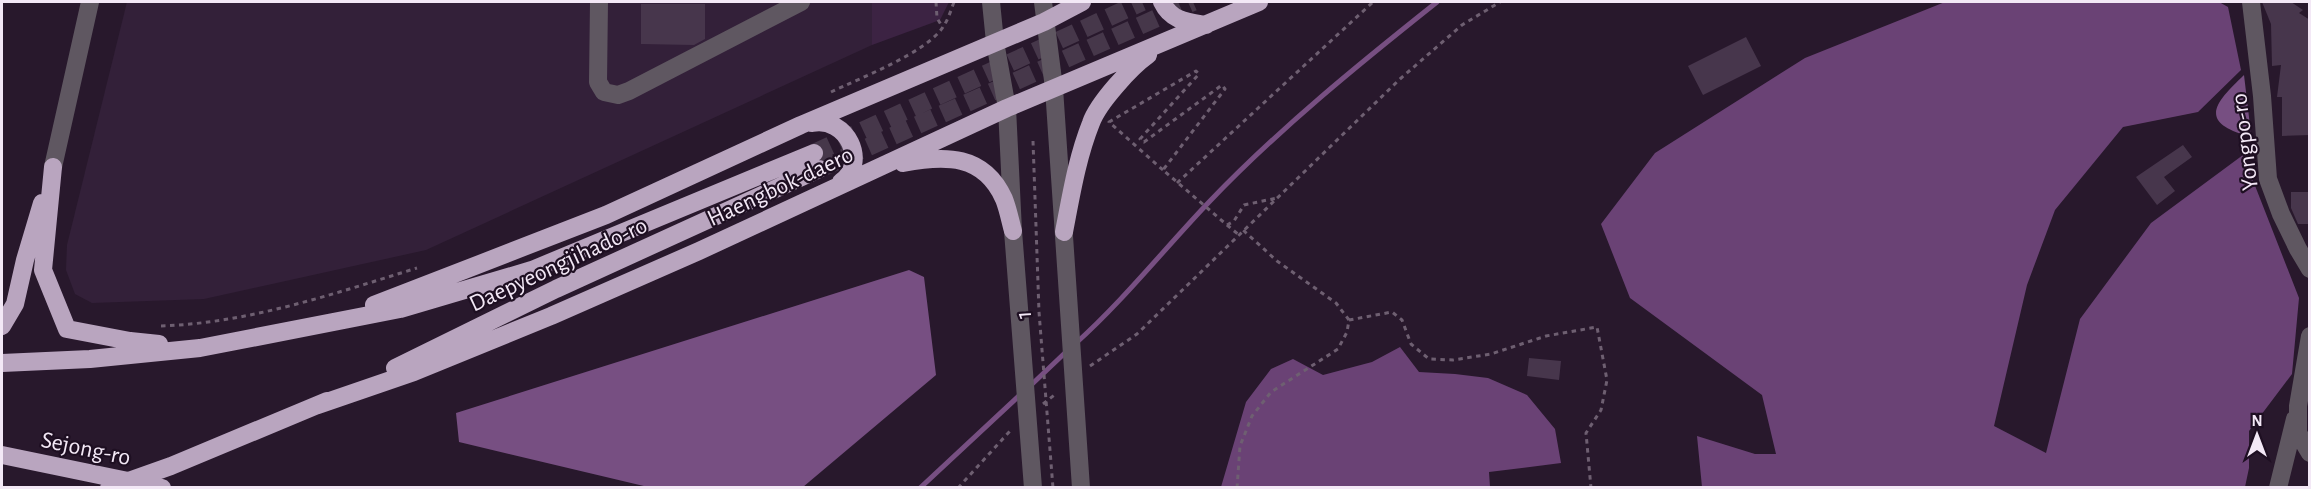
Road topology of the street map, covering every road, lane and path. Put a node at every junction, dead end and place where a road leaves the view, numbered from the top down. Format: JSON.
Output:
{"nodes":[{"id":1,"x":90,"y":2,"type":"edge"},
{"id":2,"x":599,"y":2,"type":"edge"},
{"id":3,"x":801,"y":2,"type":"edge"},
{"id":4,"x":936,"y":2,"type":"edge"},
{"id":5,"x":954,"y":2,"type":"edge"},
{"id":6,"x":991,"y":2,"type":"edge"},
{"id":7,"x":1043,"y":2,"type":"edge"},
{"id":8,"x":1082,"y":2,"type":"edge"},
{"id":9,"x":1162,"y":2,"type":"edge"},
{"id":10,"x":1258,"y":2,"type":"edge"},
{"id":11,"x":1373,"y":2,"type":"edge"},
{"id":12,"x":1500,"y":2,"type":"edge"},
{"id":13,"x":2251,"y":2,"type":"edge"},
{"id":14,"x":1044,"y":22,"type":"junction"},
{"id":15,"x":1206,"y":25,"type":"junction"},
{"id":16,"x":943,"y":28,"type":"junction"},
{"id":17,"x":1168,"y":41,"type":"junction"},
{"id":18,"x":995,"y":42,"type":"junction"},
{"id":19,"x":1054,"y":88,"type":"junction"},
{"id":20,"x":824,"y":95,"type":"dead end"},
{"id":21,"x":1007,"y":108,"type":"junction"},
{"id":22,"x":801,"y":126,"type":"junction"},
{"id":23,"x":1033,"y":141,"type":"dead end"},
{"id":24,"x":53,"y":167,"type":"junction"},
{"id":25,"x":1163,"y":170,"type":"junction"},
{"id":26,"x":861,"y":174,"type":"junction"},
{"id":27,"x":1177,"y":183,"type":"junction"},
{"id":28,"x":835,"y":187,"type":"junction"},
{"id":29,"x":1279,"y":198,"type":"junction"},
{"id":30,"x":1227,"y":225,"type":"junction"},
{"id":31,"x":1244,"y":230,"type":"junction"},
{"id":32,"x":1013,"y":231,"type":"junction"},
{"id":33,"x":1064,"y":232,"type":"junction"},
{"id":34,"x":1239,"y":235,"type":"junction"},
{"id":35,"x":424,"y":266,"type":"dead end"},
{"id":36,"x":2310,"y":268,"type":"edge"},
{"id":37,"x":1349,"y":320,"type":"junction"},
{"id":38,"x":2,"y":326,"type":"edge"},
{"id":39,"x":160,"y":326,"type":"dead end"},
{"id":40,"x":304,"y":329,"type":"junction"},
{"id":41,"x":2310,"y":336,"type":"edge"},
{"id":42,"x":200,"y":348,"type":"junction"},
{"id":43,"x":2,"y":363,"type":"edge"},
{"id":44,"x":1090,"y":366,"type":"dead end"},
{"id":45,"x":1070,"y":391,"type":"junction"},
{"id":46,"x":318,"y":405,"type":"junction"},
{"id":47,"x":2298,"y":406,"type":"junction"},
{"id":48,"x":1039,"y":407,"type":"dead end"},
{"id":49,"x":1021,"y":425,"type":"junction"},
{"id":50,"x":2310,"y":453,"type":"edge"},
{"id":51,"x":2,"y":455,"type":"edge"},
{"id":52,"x":109,"y":488,"type":"edge"},
{"id":53,"x":162,"y":488,"type":"edge"},
{"id":54,"x":958,"y":488,"type":"edge"},
{"id":55,"x":1034,"y":488,"type":"edge"},
{"id":56,"x":1053,"y":488,"type":"edge"},
{"id":57,"x":1081,"y":488,"type":"edge"},
{"id":58,"x":1238,"y":488,"type":"edge"},
{"id":59,"x":1591,"y":488,"type":"edge"},
{"id":60,"x":2278,"y":488,"type":"edge"}],
"edges":[{"from":1,"to":24,"type":"street"},
{"from":2,"to":3,"type":"street"},
{"from":4,"to":16,"type":"path"},
{"from":5,"to":16,"type":"path"},
{"from":6,"to":18,"type":"street"},
{"from":7,"to":14,"type":"street"},
{"from":8,"to":14,"type":"highway","name":"Haengbok-daero"},
{"from":9,"to":15,"type":"highway"},
{"from":10,"to":15,"type":"highway","name":"Haengbok-daero"},
{"from":11,"to":27,"type":"path"},
{"from":12,"to":29,"type":"path"},
{"from":13,"to":36,"type":"street","name":"Yongpo-ro"},
{"from":14,"to":18,"type":"highway","name":"Haengbok-daero"},
{"from":14,"to":19,"type":"street"},
{"from":15,"to":17,"type":"highway","name":"Haengbok-daero"},
{"from":16,"to":20,"type":"path"},
{"from":17,"to":19,"type":"highway","name":"Haengbok-daero"},
{"from":17,"to":33,"type":"highway"},
{"from":18,"to":21,"type":"street"},
{"from":18,"to":22,"type":"highway","name":"Haengbok-daero"},
{"from":19,"to":21,"type":"highway","name":"Haengbok-daero"},
{"from":19,"to":33,"type":"street"},
{"from":21,"to":26,"type":"highway","name":"Haengbok-daero"},
{"from":21,"to":32,"type":"street"},
{"from":22,"to":28,"type":"highway"},
{"from":22,"to":40,"type":"highway","name":"Haengbok-daero"},
{"from":23,"to":56,"type":"path","name":"1"},
{"from":24,"to":38,"type":"highway"},
{"from":24,"to":42,"type":"highway"},
{"from":25,"to":25,"type":"path"},
{"from":25,"to":27,"type":"path"},
{"from":26,"to":28,"type":"highway","name":"Haengbok-daero"},
{"from":26,"to":32,"type":"highway"},
{"from":27,"to":30,"type":"path"},
{"from":28,"to":46,"type":"highway","name":"Haengbok-daero"},
{"from":29,"to":30,"type":"path"},
{"from":29,"to":31,"type":"path"},
{"from":30,"to":34,"type":"path"},
{"from":31,"to":34,"type":"path"},
{"from":31,"to":37,"type":"path"},
{"from":32,"to":49,"type":"street"},
{"from":33,"to":45,"type":"street"},
{"from":34,"to":44,"type":"path"},
{"from":35,"to":39,"type":"path"},
{"from":37,"to":58,"type":"path"},
{"from":37,"to":59,"type":"path"},
{"from":40,"to":42,"type":"highway"},
{"from":40,"to":46,"type":"highway","name":"Daepyeongjihado-ro"},
{"from":41,"to":47,"type":"street"},
{"from":42,"to":43,"type":"highway"},
{"from":45,"to":48,"type":"path"},
{"from":45,"to":57,"type":"street"},
{"from":46,"to":52,"type":"highway"},
{"from":47,"to":50,"type":"street"},
{"from":47,"to":60,"type":"street"},
{"from":49,"to":54,"type":"path"},
{"from":49,"to":55,"type":"street"},
{"from":51,"to":53,"type":"highway","name":"Sejong-ro"}]}
